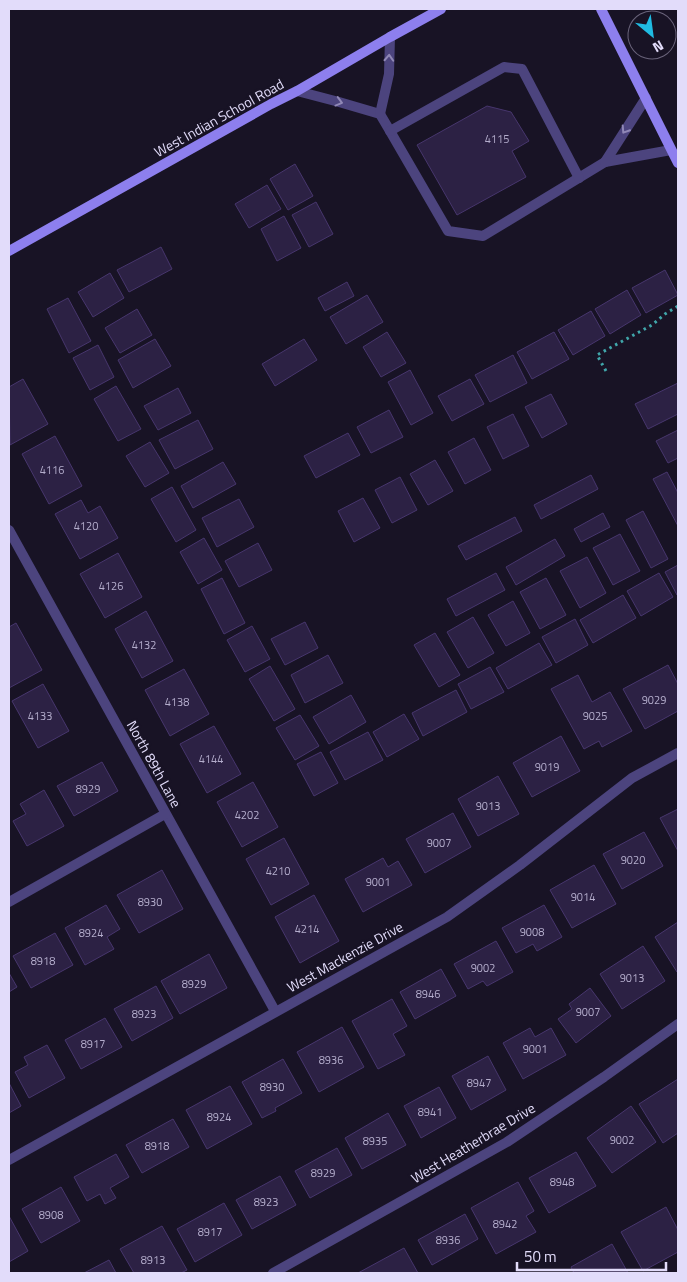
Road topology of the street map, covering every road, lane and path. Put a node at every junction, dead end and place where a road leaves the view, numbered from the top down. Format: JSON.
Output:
{"nodes":[{"id":1,"x":441,"y":9,"type":"edge"},
{"id":2,"x":602,"y":9,"type":"edge"},
{"id":3,"x":390,"y":37,"type":"junction"},
{"id":4,"x":297,"y":92,"type":"junction"},
{"id":5,"x":646,"y":98,"type":"junction"},
{"id":6,"x":380,"y":114,"type":"junction"},
{"id":7,"x":390,"y":130,"type":"junction"},
{"id":8,"x":671,"y":150,"type":"junction"},
{"id":9,"x":604,"y":162,"type":"junction"},
{"id":10,"x":678,"y":163,"type":"edge"},
{"id":11,"x":578,"y":178,"type":"junction"},
{"id":12,"x":9,"y":250,"type":"edge"},
{"id":13,"x":678,"y":306,"type":"edge"},
{"id":14,"x":606,"y":371,"type":"dead end"},
{"id":15,"x":9,"y":530,"type":"edge"},
{"id":16,"x":678,"y":753,"type":"edge"},
{"id":17,"x":165,"y":814,"type":"junction"},
{"id":18,"x":9,"y":902,"type":"edge"},
{"id":19,"x":275,"y":1011,"type":"junction"},
{"id":20,"x":678,"y":1024,"type":"edge"},
{"id":21,"x":9,"y":1160,"type":"edge"},
{"id":22,"x":273,"y":1273,"type":"edge"}],
"edges":[{"from":1,"to":3,"type":"main road","name":"West Indian School Road"},
{"from":2,"to":5,"type":"main road"},
{"from":3,"to":4,"type":"main road","name":"West Indian School Road"},
{"from":6,"to":3,"type":"street","one_way":true},
{"from":4,"to":6,"type":"street","one_way":true},
{"from":4,"to":12,"type":"main road","name":"West Indian School Road"},
{"from":5,"to":8,"type":"main road"},
{"from":5,"to":9,"type":"street","one_way":true},
{"from":6,"to":7,"type":"street"},
{"from":7,"to":11,"type":"street"},
{"from":7,"to":11,"type":"street"},
{"from":8,"to":9,"type":"street"},
{"from":8,"to":10,"type":"main road"},
{"from":9,"to":11,"type":"street"},
{"from":13,"to":14,"type":"path"},
{"from":15,"to":17,"type":"street","name":"North 89th Lane"},
{"from":16,"to":19,"type":"street","name":"West Mackenzie Drive"},
{"from":17,"to":18,"type":"street"},
{"from":17,"to":19,"type":"street","name":"North 89th Lane"},
{"from":19,"to":21,"type":"street","name":"West Mackenzie Drive"},
{"from":20,"to":22,"type":"street","name":"West Heatherbrae Drive"}]}
